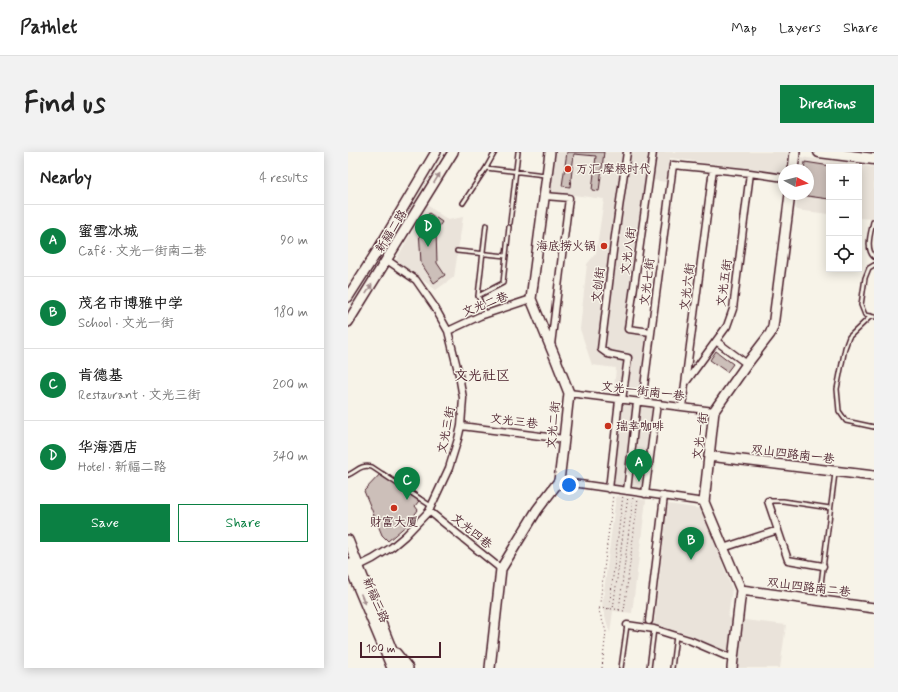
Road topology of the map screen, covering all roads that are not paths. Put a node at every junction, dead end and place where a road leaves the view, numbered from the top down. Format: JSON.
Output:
{"nodes":[{"id":1,"x":436,"y":152,"type":"edge"},
{"id":2,"x":453,"y":152,"type":"edge"},
{"id":3,"x":494,"y":152,"type":"edge"},
{"id":4,"x":518,"y":152,"type":"edge"},
{"id":5,"x":550,"y":152,"type":"edge"},
{"id":6,"x":627,"y":152,"type":"edge"},
{"id":7,"x":653,"y":152,"type":"edge"},
{"id":8,"x":795,"y":152,"type":"edge"},
{"id":9,"x":819,"y":152,"type":"edge"},
{"id":10,"x":874,"y":159,"type":"edge"},
{"id":11,"x":794,"y":164,"type":"edge"},
{"id":12,"x":486,"y":168,"type":"junction"},
{"id":13,"x":713,"y":169,"type":"junction"},
{"id":14,"x":516,"y":172,"type":"junction"},
{"id":15,"x":750,"y":172,"type":"junction"},
{"id":16,"x":547,"y":175,"type":"junction"},
{"id":17,"x":778,"y":177,"type":"edge"},
{"id":18,"x":545,"y":196,"type":"junction"},
{"id":19,"x":789,"y":200,"type":"edge"},
{"id":20,"x":463,"y":203,"type":"dead end"},
{"id":21,"x":873,"y":222,"type":"dead end"},
{"id":22,"x":486,"y":225,"type":"dead end"},
{"id":23,"x":457,"y":250,"type":"dead end"},
{"id":24,"x":483,"y":254,"type":"junction"},
{"id":25,"x":506,"y":256,"type":"junction"},
{"id":26,"x":874,"y":257,"type":"edge"},
{"id":27,"x":387,"y":260,"type":"junction"},
{"id":28,"x":874,"y":265,"type":"edge"},
{"id":29,"x":348,"y":296,"type":"edge"},
{"id":30,"x":478,"y":296,"type":"junction"},
{"id":31,"x":531,"y":299,"type":"junction"},
{"id":32,"x":486,"y":314,"type":"junction"},
{"id":33,"x":873,"y":316,"type":"edge"},
{"id":34,"x":348,"y":322,"type":"edge"},
{"id":35,"x":448,"y":331,"type":"junction"},
{"id":36,"x":652,"y":332,"type":"junction"},
{"id":37,"x":716,"y":341,"type":"junction"},
{"id":38,"x":550,"y":346,"type":"junction"},
{"id":39,"x":747,"y":364,"type":"junction"},
{"id":40,"x":686,"y":383,"type":"junction"},
{"id":41,"x":569,"y":393,"type":"junction"},
{"id":42,"x":621,"y":400,"type":"junction"},
{"id":43,"x":640,"y":402,"type":"junction"},
{"id":44,"x":657,"y":404,"type":"junction"},
{"id":45,"x":682,"y":407,"type":"junction"},
{"id":46,"x":714,"y":411,"type":"junction"},
{"id":47,"x":461,"y":426,"type":"junction"},
{"id":48,"x":874,"y":427,"type":"edge"},
{"id":49,"x":564,"y":439,"type":"junction"},
{"id":50,"x":709,"y":456,"type":"junction"},
{"id":51,"x":835,"y":471,"type":"junction"},
{"id":52,"x":348,"y":475,"type":"edge"},
{"id":53,"x":874,"y":476,"type":"edge"},
{"id":54,"x":559,"y":481,"type":"junction"},
{"id":55,"x":611,"y":491,"type":"junction"},
{"id":56,"x":633,"y":492,"type":"junction"},
{"id":57,"x":664,"y":496,"type":"junction"},
{"id":58,"x":768,"y":501,"type":"joint"},
{"id":59,"x":704,"y":502,"type":"junction"},
{"id":60,"x":430,"y":508,"type":"junction"},
{"id":61,"x":830,"y":508,"type":"junction"},
{"id":62,"x":778,"y":530,"type":"junction"},
{"id":63,"x":348,"y":540,"type":"edge"},
{"id":64,"x":723,"y":548,"type":"junction"},
{"id":65,"x":348,"y":563,"type":"edge"},
{"id":66,"x":359,"y":566,"type":"junction"},
{"id":67,"x":823,"y":566,"type":"junction"},
{"id":68,"x":502,"y":569,"type":"junction"},
{"id":69,"x":741,"y":590,"type":"junction"},
{"id":70,"x":818,"y":601,"type":"junction"},
{"id":71,"x":874,"y":608,"type":"edge"},
{"id":72,"x":649,"y":621,"type":"dead end"},
{"id":73,"x":627,"y":625,"type":"joint"},
{"id":74,"x":654,"y":629,"type":"junction"},
{"id":75,"x":676,"y":636,"type":"junction"},
{"id":76,"x":389,"y":645,"type":"junction"},
{"id":77,"x":732,"y":664,"type":"edge"},
{"id":78,"x":392,"y":668,"type":"edge"},
{"id":79,"x":399,"y":668,"type":"edge"},
{"id":80,"x":408,"y":668,"type":"edge"},
{"id":81,"x":490,"y":668,"type":"edge"},
{"id":82,"x":621,"y":668,"type":"edge"},
{"id":83,"x":649,"y":668,"type":"edge"},
{"id":84,"x":672,"y":668,"type":"edge"}],
"edges":[{"from":1,"to":29,"type":"street","name":"新福二路"},
{"from":27,"to":2,"type":"street","name":"新福二路","one_way":true},
{"from":3,"to":12,"type":"lane"},
{"from":4,"to":14,"type":"lane"},
{"from":5,"to":16,"type":"street","name":"文光二街"},
{"from":6,"to":42,"type":"street","name":"文创街"},
{"from":7,"to":36,"type":"street","name":"文光八街"},
{"from":8,"to":11,"type":"street"},
{"from":9,"to":10,"type":"main road"},
{"from":12,"to":14,"type":"lane"},
{"from":12,"to":20,"type":"lane"},
{"from":13,"to":15,"type":"street"},
{"from":13,"to":36,"type":"street","name":"文光七街"},
{"from":13,"to":40,"type":"street","name":"文光六街"},
{"from":14,"to":16,"type":"lane"},
{"from":14,"to":25,"type":"lane"},
{"from":15,"to":17,"type":"street"},
{"from":15,"to":37,"type":"street","name":"文光五街"},
{"from":16,"to":18,"type":"street","name":"文光二街"},
{"from":18,"to":31,"type":"street","name":"文光二街"},
{"from":18,"to":38,"type":"street"},
{"from":19,"to":39,"type":"street","name":"文光一街"},
{"from":21,"to":26,"type":"lane"},
{"from":22,"to":24,"type":"lane"},
{"from":23,"to":24,"type":"lane"},
{"from":24,"to":25,"type":"lane"},
{"from":24,"to":30,"type":"lane"},
{"from":25,"to":30,"type":"lane"},
{"from":34,"to":27,"type":"street","name":"新福二路","one_way":true},
{"from":27,"to":35,"type":"street","name":"文光三街"},
{"from":28,"to":33,"type":"lane"},
{"from":30,"to":32,"type":"lane"},
{"from":31,"to":32,"type":"street","name":"文光二巷"},
{"from":31,"to":38,"type":"street","name":"文光二街"},
{"from":32,"to":35,"type":"street","name":"文光二巷"},
{"from":33,"to":48,"type":"lane"},
{"from":35,"to":47,"type":"street","name":"文光三街"},
{"from":36,"to":43,"type":"street","name":"文光七街"},
{"from":37,"to":39,"type":"street"},
{"from":37,"to":40,"type":"street","name":"文光五街"},
{"from":38,"to":41,"type":"street","name":"文光二街"},
{"from":39,"to":46,"type":"street","name":"文光一街"},
{"from":40,"to":45,"type":"street","name":"文光六街"},
{"from":41,"to":42,"type":"street","name":"文光一街南一巷"},
{"from":41,"to":49,"type":"street","name":"文光二街"},
{"from":42,"to":43,"type":"street","name":"文光一街南一巷"},
{"from":42,"to":55,"type":"street"},
{"from":43,"to":44,"type":"street","name":"文光一街南一巷"},
{"from":43,"to":56,"type":"street","name":"文光七街"},
{"from":44,"to":45,"type":"street","name":"文光一街南一巷"},
{"from":44,"to":56,"type":"street"},
{"from":45,"to":46,"type":"street","name":"文光一街南一巷"},
{"from":46,"to":50,"type":"street","name":"文光一街"},
{"from":47,"to":49,"type":"street","name":"文光三巷"},
{"from":47,"to":60,"type":"street","name":"文光三街"},
{"from":49,"to":54,"type":"street","name":"文光二街"},
{"from":50,"to":51,"type":"street","name":"双山四路南一巷"},
{"from":50,"to":59,"type":"street","name":"文光一街"},
{"from":51,"to":53,"type":"street","name":"双山四路南一巷"},
{"from":51,"to":61,"type":"lane"},
{"from":52,"to":60,"type":"lane"},
{"from":54,"to":55,"type":"street"},
{"from":54,"to":68,"type":"street"},
{"from":55,"to":56,"type":"street"},
{"from":56,"to":57,"type":"street"},
{"from":57,"to":59,"type":"street"},
{"from":57,"to":72,"type":"street"},
{"from":58,"to":61,"type":"lane"},
{"from":58,"to":62,"type":"street"},
{"from":59,"to":64,"type":"street","name":"文光一街"},
{"from":60,"to":66,"type":"street","name":"文光三街"},
{"from":60,"to":68,"type":"street","name":"文光四巷"},
{"from":61,"to":67,"type":"lane"},
{"from":62,"to":64,"type":"street"},
{"from":62,"to":67,"type":"street"},
{"from":63,"to":66,"type":"street"},
{"from":64,"to":69,"type":"street","name":"文光一街"},
{"from":65,"to":78,"type":"street","name":"新福三路","one_way":true},
{"from":66,"to":76,"type":"street"},
{"from":67,"to":70,"type":"lane"},
{"from":68,"to":81,"type":"street"},
{"from":69,"to":70,"type":"street","name":"双山四路南二巷"},
{"from":69,"to":77,"type":"street","name":"文光一街"},
{"from":70,"to":71,"type":"street","name":"双山四路南二巷"},
{"from":73,"to":74,"type":"street"},
{"from":73,"to":82,"type":"lane"},
{"from":74,"to":75,"type":"street"},
{"from":74,"to":83,"type":"lane"},
{"from":75,"to":77,"type":"street"},
{"from":75,"to":84,"type":"lane"},
{"from":76,"to":79,"type":"street"},
{"from":76,"to":80,"type":"street"}]}
